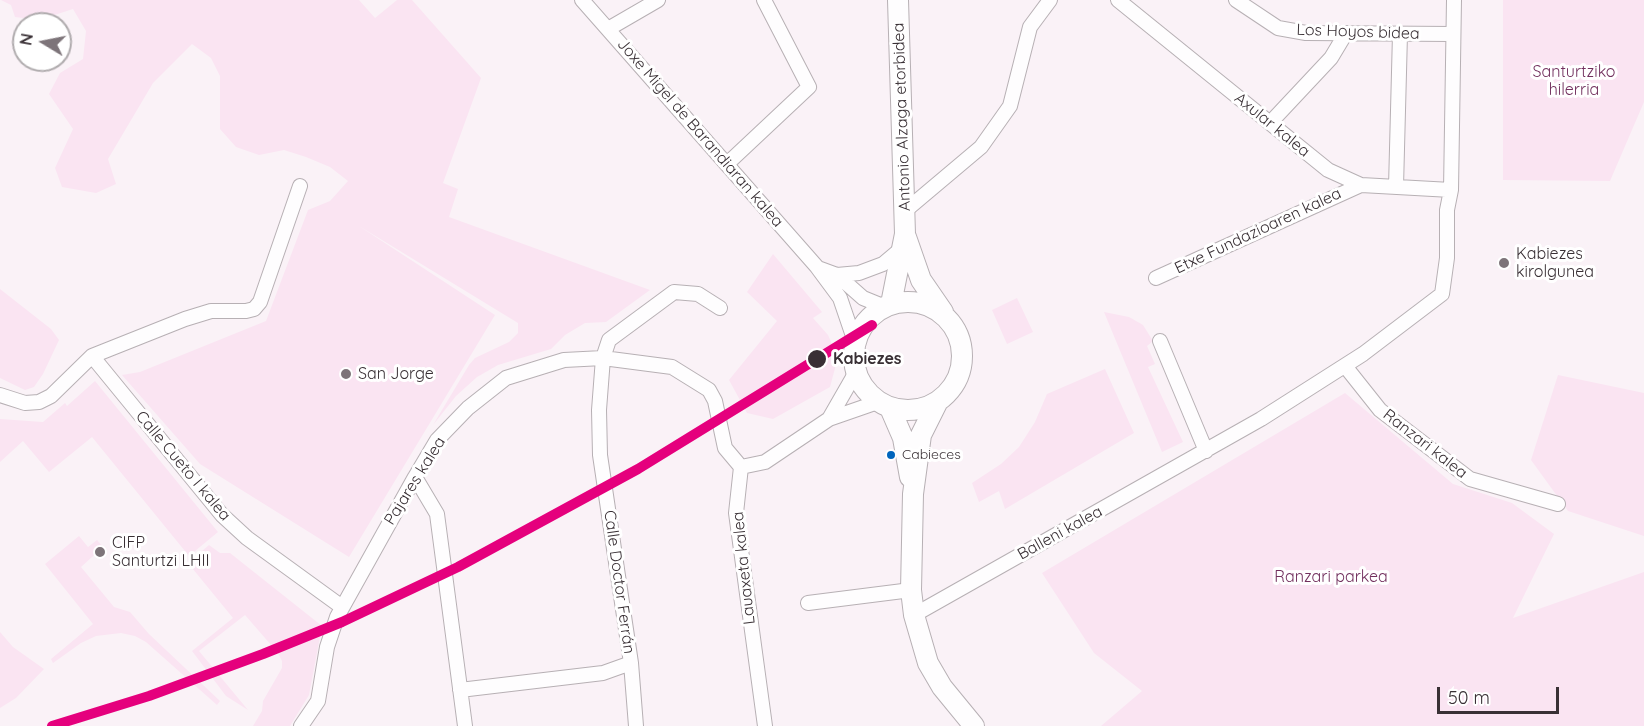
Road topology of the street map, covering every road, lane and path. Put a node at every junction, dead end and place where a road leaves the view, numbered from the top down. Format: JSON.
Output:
{"nodes":[{"id":1,"x":582,"y":0,"type":"edge"},
{"id":2,"x":658,"y":0,"type":"edge"},
{"id":3,"x":764,"y":0,"type":"edge"},
{"id":4,"x":898,"y":0,"type":"edge"},
{"id":5,"x":1050,"y":0,"type":"edge"},
{"id":6,"x":1118,"y":0,"type":"edge"},
{"id":7,"x":1236,"y":0,"type":"edge"},
{"id":8,"x":1454,"y":0,"type":"edge"},
{"id":9,"x":608,"y":29,"type":"junction"},
{"id":10,"x":1346,"y":33,"type":"junction"},
{"id":11,"x":1400,"y":34,"type":"junction"},
{"id":12,"x":1453,"y":34,"type":"junction"},
{"id":13,"x":1270,"y":123,"type":"junction"},
{"id":14,"x":728,"y":163,"type":"junction"},
{"id":15,"x":1360,"y":185,"type":"junction"},
{"id":16,"x":300,"y":186,"type":"dead end"},
{"id":17,"x":1396,"y":187,"type":"junction"},
{"id":18,"x":1451,"y":190,"type":"junction"},
{"id":19,"x":905,"y":211,"type":"junction"},
{"id":20,"x":904,"y":241,"type":"junction"},
{"id":21,"x":817,"y":267,"type":"junction"},
{"id":22,"x":837,"y":275,"type":"junction"},
{"id":23,"x":1156,"y":278,"type":"dead end"},
{"id":24,"x":888,"y":306,"type":"junction"},
{"id":25,"x":720,"y":308,"type":"dead end"},
{"id":26,"x":945,"y":316,"type":"junction"},
{"id":27,"x":1160,"y":341,"type":"dead end"},
{"id":28,"x":855,"y":342,"type":"junction"},
{"id":29,"x":92,"y":356,"type":"junction"},
{"id":30,"x":603,"y":358,"type":"junction"},
{"id":31,"x":1346,"y":366,"type":"junction"},
{"id":32,"x":856,"y":372,"type":"junction"},
{"id":33,"x":0,"y":395,"type":"edge"},
{"id":34,"x":936,"y":403,"type":"junction"},
{"id":35,"x":884,"y":405,"type":"junction"},
{"id":36,"x":829,"y":419,"type":"junction"},
{"id":37,"x":1206,"y":451,"type":"junction"},
{"id":38,"x":741,"y":467,"type":"junction"},
{"id":39,"x":415,"y":477,"type":"junction"},
{"id":40,"x":913,"y":494,"type":"junction"},
{"id":41,"x":1558,"y":504,"type":"dead end"},
{"id":42,"x":911,"y":590,"type":"junction"},
{"id":43,"x":808,"y":603,"type":"dead end"},
{"id":44,"x":342,"y":607,"type":"junction"},
{"id":45,"x":914,"y":615,"type":"junction"},
{"id":46,"x":630,"y":663,"type":"junction"},
{"id":47,"x":460,"y":690,"type":"junction"},
{"id":48,"x":302,"y":726,"type":"edge"},
{"id":49,"x":465,"y":726,"type":"edge"},
{"id":50,"x":636,"y":726,"type":"edge"},
{"id":51,"x":765,"y":726,"type":"edge"},
{"id":52,"x":974,"y":726,"type":"edge"}],
"edges":[{"from":1,"to":9,"type":"street","name":"Joxe Migel de Barandiaran kalea"},
{"from":2,"to":9,"type":"street"},
{"from":3,"to":14,"type":"street"},
{"from":4,"to":19,"type":"street","name":"Antonio Alzaga etorbidea"},
{"from":5,"to":19,"type":"street"},
{"from":6,"to":13,"type":"street","name":"Axular kalea"},
{"from":7,"to":10,"type":"street","name":"Los Hoyos bidea"},
{"from":8,"to":12,"type":"street"},
{"from":9,"to":14,"type":"street","name":"Joxe Migel de Barandiaran kalea"},
{"from":10,"to":11,"type":"street","name":"Los Hoyos bidea"},
{"from":10,"to":13,"type":"street"},
{"from":11,"to":12,"type":"street","name":"Los Hoyos bidea"},
{"from":11,"to":17,"type":"street"},
{"from":12,"to":18,"type":"street"},
{"from":13,"to":15,"type":"street","name":"Axular kalea"},
{"from":14,"to":21,"type":"street","name":"Joxe Migel de Barandiaran kalea"},
{"from":15,"to":17,"type":"street","name":"Axular kalea"},
{"from":15,"to":23,"type":"street","name":"Etxe Fundazioaren kalea"},
{"from":16,"to":29,"type":"street"},
{"from":17,"to":18,"type":"street","name":"Axular kalea"},
{"from":18,"to":31,"type":"street"},
{"from":19,"to":20,"type":"street","name":"Antonio Alzaga etorbidea"},
{"from":20,"to":22,"type":"street"},
{"from":20,"to":24,"type":"street","name":"Antonio Alzaga etorbidea"},
{"from":20,"to":26,"type":"street","name":"Antonio Alzaga etorbidea"},
{"from":21,"to":22,"type":"street","name":"Joxe Migel de Barandiaran kalea"},
{"from":21,"to":28,"type":"street","name":"Joxe Migel de Barandiaran kalea"},
{"from":22,"to":24,"type":"street","name":"Joxe Migel de Barandiaran kalea"},
{"from":24,"to":26,"type":"street"},
{"from":24,"to":28,"type":"street"},
{"from":25,"to":30,"type":"street"},
{"from":26,"to":34,"type":"street"},
{"from":27,"to":37,"type":"street"},
{"from":28,"to":32,"type":"street"},
{"from":29,"to":33,"type":"street"},
{"from":29,"to":44,"type":"street","name":"Calle Cueto I kalea"},
{"from":30,"to":38,"type":"street","name":"Pajares kalea"},
{"from":30,"to":39,"type":"street","name":"Pajares kalea"},
{"from":30,"to":46,"type":"street","name":"Calle Doctor Ferrán"},
{"from":31,"to":37,"type":"street"},
{"from":31,"to":41,"type":"street","name":"Ranzari kalea"},
{"from":32,"to":35,"type":"street"},
{"from":32,"to":36,"type":"street"},
{"from":34,"to":35,"type":"street"},
{"from":34,"to":40,"type":"street"},
{"from":35,"to":36,"type":"street"},
{"from":35,"to":40,"type":"street"},
{"from":36,"to":38,"type":"street"},
{"from":37,"to":45,"type":"street","name":"Balleni kalea"},
{"from":38,"to":51,"type":"street","name":"Lauaxeta kalea"},
{"from":39,"to":44,"type":"street","name":"Pajares kalea"},
{"from":39,"to":47,"type":"street"},
{"from":40,"to":42,"type":"street"},
{"from":42,"to":43,"type":"street"},
{"from":42,"to":45,"type":"street"},
{"from":44,"to":48,"type":"street","name":"Pajares kalea"},
{"from":45,"to":52,"type":"street"},
{"from":46,"to":47,"type":"street"},
{"from":46,"to":50,"type":"street","name":"Calle Doctor Ferrán"},
{"from":47,"to":49,"type":"street"}]}
